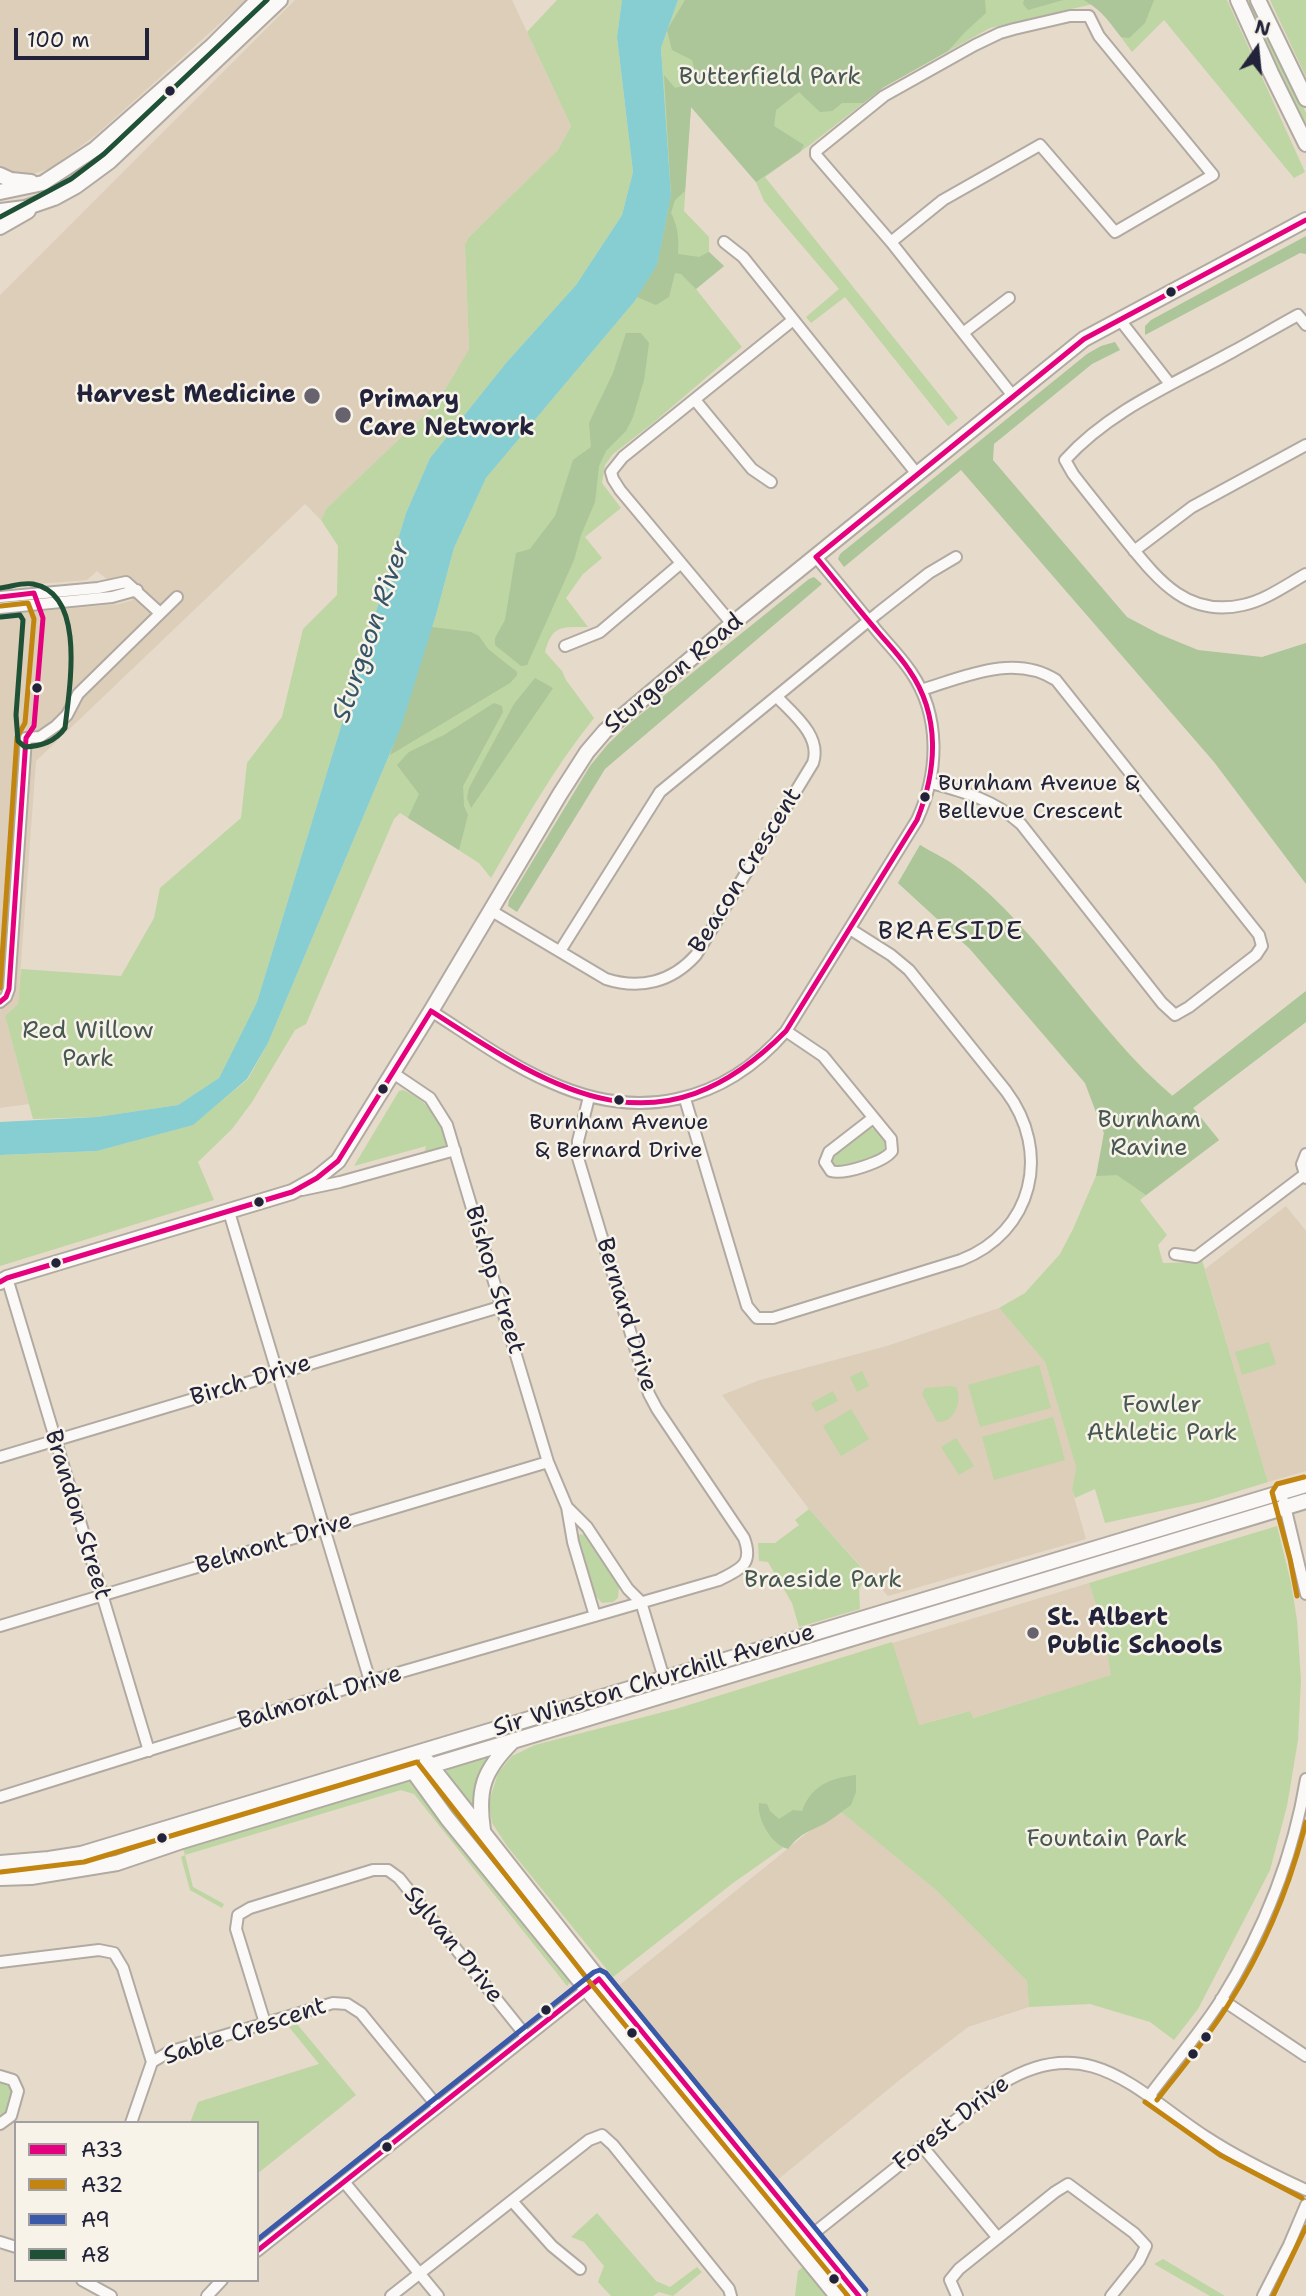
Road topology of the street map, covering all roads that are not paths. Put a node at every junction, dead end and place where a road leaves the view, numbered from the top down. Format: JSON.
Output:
{"nodes":[{"id":1,"x":258,"y":0,"type":"edge"},
{"id":2,"x":280,"y":0,"type":"edge"},
{"id":3,"x":1238,"y":0,"type":"edge"},
{"id":4,"x":1258,"y":0,"type":"edge"},
{"id":5,"x":1306,"y":99,"type":"edge"},
{"id":6,"x":1306,"y":144,"type":"edge"},
{"id":7,"x":0,"y":175,"type":"edge"},
{"id":8,"x":43,"y":183,"type":"junction"},
{"id":9,"x":0,"y":192,"type":"edge"},
{"id":10,"x":54,"y":198,"type":"junction"},
{"id":11,"x":0,"y":211,"type":"edge"},
{"id":12,"x":1306,"y":220,"type":"edge"},
{"id":13,"x":0,"y":227,"type":"edge"},
{"id":14,"x":724,"y":242,"type":"dead end"},
{"id":15,"x":891,"y":242,"type":"junction"},
{"id":16,"x":1009,"y":298,"type":"dead end"},
{"id":17,"x":793,"y":320,"type":"junction"},
{"id":18,"x":1119,"y":320,"type":"junction"},
{"id":19,"x":1306,"y":325,"type":"edge"},
{"id":20,"x":963,"y":334,"type":"junction"},
{"id":21,"x":1170,"y":384,"type":"junction"},
{"id":22,"x":1013,"y":396,"type":"junction"},
{"id":23,"x":695,"y":400,"type":"junction"},
{"id":24,"x":1306,"y":445,"type":"edge"},
{"id":25,"x":917,"y":474,"type":"junction"},
{"id":26,"x":772,"y":482,"type":"dead end"},
{"id":27,"x":1134,"y":551,"type":"junction"},
{"id":28,"x":816,"y":557,"type":"junction"},
{"id":29,"x":957,"y":557,"type":"dead end"},
{"id":30,"x":680,"y":564,"type":"junction"},
{"id":31,"x":1306,"y":574,"type":"edge"},
{"id":32,"x":136,"y":590,"type":"junction"},
{"id":33,"x":34,"y":593,"type":"junction"},
{"id":34,"x":0,"y":597,"type":"edge"},
{"id":35,"x":177,"y":597,"type":"dead end"},
{"id":36,"x":40,"y":604,"type":"junction"},
{"id":37,"x":0,"y":608,"type":"edge"},
{"id":38,"x":160,"y":613,"type":"junction"},
{"id":39,"x":869,"y":621,"type":"junction"},
{"id":40,"x":732,"y":624,"type":"junction"},
{"id":41,"x":565,"y":646,"type":"dead end"},
{"id":42,"x":921,"y":690,"type":"junction"},
{"id":43,"x":777,"y":697,"type":"junction"},
{"id":44,"x":931,"y":783,"type":"junction"},
{"id":45,"x":490,"y":909,"type":"junction"},
{"id":46,"x":850,"y":929,"type":"junction"},
{"id":47,"x":560,"y":951,"type":"junction"},
{"id":48,"x":0,"y":1002,"type":"edge"},
{"id":49,"x":431,"y":1011,"type":"junction"},
{"id":50,"x":786,"y":1031,"type":"junction"},
{"id":51,"x":393,"y":1073,"type":"junction"},
{"id":52,"x":589,"y":1097,"type":"junction"},
{"id":53,"x":685,"y":1099,"type":"junction"},
{"id":54,"x":873,"y":1118,"type":"junction"},
{"id":55,"x":455,"y":1150,"type":"junction"},
{"id":56,"x":1306,"y":1154,"type":"edge"},
{"id":57,"x":1305,"y":1176,"type":"edge"},
{"id":58,"x":292,"y":1192,"type":"junction"},
{"id":59,"x":229,"y":1212,"type":"junction"},
{"id":60,"x":1174,"y":1254,"type":"dead end"},
{"id":61,"x":2,"y":1280,"type":"edge"},
{"id":62,"x":503,"y":1306,"type":"junction"},
{"id":63,"x":277,"y":1374,"type":"junction"},
{"id":64,"x":55,"y":1441,"type":"junction"},
{"id":65,"x":0,"y":1457,"type":"edge"},
{"id":66,"x":548,"y":1462,"type":"junction"},
{"id":67,"x":1306,"y":1485,"type":"edge"},
{"id":68,"x":1281,"y":1492,"type":"junction"},
{"id":69,"x":1306,"y":1501,"type":"edge"},
{"id":70,"x":567,"y":1507,"type":"junction"},
{"id":71,"x":1286,"y":1507,"type":"junction"},
{"id":72,"x":324,"y":1530,"type":"junction"},
{"id":73,"x":1306,"y":1594,"type":"edge"},
{"id":74,"x":102,"y":1596,"type":"junction"},
{"id":75,"x":641,"y":1602,"type":"junction"},
{"id":76,"x":595,"y":1616,"type":"junction"},
{"id":77,"x":0,"y":1626,"type":"edge"},
{"id":78,"x":664,"y":1678,"type":"junction"},
{"id":79,"x":370,"y":1681,"type":"junction"},
{"id":80,"x":669,"y":1694,"type":"junction"},
{"id":81,"x":514,"y":1741,"type":"junction"},
{"id":82,"x":149,"y":1751,"type":"junction"},
{"id":83,"x":420,"y":1752,"type":"junction"},
{"id":84,"x":403,"y":1757,"type":"junction"},
{"id":85,"x":431,"y":1766,"type":"junction"},
{"id":86,"x":414,"y":1772,"type":"junction"},
{"id":87,"x":1306,"y":1779,"type":"edge"},
{"id":88,"x":0,"y":1797,"type":"edge"},
{"id":89,"x":483,"y":1832,"type":"junction"},
{"id":90,"x":0,"y":1863,"type":"edge"},
{"id":91,"x":0,"y":1878,"type":"edge"},
{"id":92,"x":0,"y":1962,"type":"edge"},
{"id":93,"x":599,"y":1979,"type":"junction"},
{"id":94,"x":587,"y":1989,"type":"junction"},
{"id":95,"x":1221,"y":1999,"type":"junction"},
{"id":96,"x":265,"y":2023,"type":"junction"},
{"id":97,"x":527,"y":2036,"type":"junction"},
{"id":98,"x":1306,"y":2056,"type":"edge"},
{"id":99,"x":152,"y":2062,"type":"junction"},
{"id":100,"x":0,"y":2076,"type":"edge"},
{"id":101,"x":1150,"y":2095,"type":"junction"},
{"id":102,"x":438,"y":2108,"type":"junction"},
{"id":103,"x":132,"y":2121,"type":"edge"},
{"id":104,"x":0,"y":2124,"type":"edge"},
{"id":105,"x":922,"y":2146,"type":"junction"},
{"id":106,"x":345,"y":2183,"type":"junction"},
{"id":107,"x":1306,"y":2190,"type":"edge"},
{"id":108,"x":512,"y":2201,"type":"junction"},
{"id":109,"x":1306,"y":2204,"type":"edge"},
{"id":110,"x":811,"y":2236,"type":"junction"},
{"id":111,"x":998,"y":2238,"type":"junction"},
{"id":112,"x":797,"y":2247,"type":"junction"},
{"id":113,"x":259,"y":2249,"type":"edge"},
{"id":114,"x":580,"y":2269,"type":"dead end"},
{"id":115,"x":419,"y":2273,"type":"junction"},
{"id":116,"x":86,"y":2282,"type":"edge"},
{"id":117,"x":220,"y":2282,"type":"edge"},
{"id":118,"x":111,"y":2296,"type":"edge"},
{"id":119,"x":207,"y":2296,"type":"edge"},
{"id":120,"x":391,"y":2296,"type":"edge"},
{"id":121,"x":438,"y":2296,"type":"edge"},
{"id":122,"x":731,"y":2296,"type":"edge"},
{"id":123,"x":836,"y":2296,"type":"edge"},
{"id":124,"x":859,"y":2296,"type":"edge"},
{"id":125,"x":957,"y":2296,"type":"edge"},
{"id":126,"x":1111,"y":2296,"type":"edge"},
{"id":127,"x":1264,"y":2296,"type":"edge"}],
"edges":[{"from":1,"to":8,"type":"main road"},
{"from":2,"to":10,"type":"main road"},
{"from":3,"to":6,"type":"main road"},
{"from":4,"to":5,"type":"main road"},
{"from":7,"to":8,"type":"main road"},
{"from":8,"to":9,"type":"main road"},
{"from":10,"to":11,"type":"main road"},
{"from":10,"to":13,"type":"main road"},
{"from":12,"to":18,"type":"main road","name":"Sturgeon Road"},
{"from":14,"to":17,"type":"street"},
{"from":15,"to":15,"type":"street"},
{"from":15,"to":20,"type":"street"},
{"from":16,"to":20,"type":"street"},
{"from":17,"to":23,"type":"street"},
{"from":17,"to":25,"type":"street"},
{"from":18,"to":21,"type":"street"},
{"from":18,"to":22,"type":"main road","name":"Sturgeon Road"},
{"from":19,"to":21,"type":"street"},
{"from":20,"to":22,"type":"street"},
{"from":21,"to":27,"type":"street"},
{"from":22,"to":25,"type":"main road","name":"Sturgeon Road"},
{"from":23,"to":26,"type":"street"},
{"from":23,"to":30,"type":"street"},
{"from":24,"to":27,"type":"street"},
{"from":25,"to":28,"type":"main road","name":"Sturgeon Road"},
{"from":27,"to":31,"type":"street"},
{"from":28,"to":39,"type":"street"},
{"from":28,"to":40,"type":"main road","name":"Sturgeon Road"},
{"from":29,"to":39,"type":"street"},
{"from":30,"to":40,"type":"street"},
{"from":30,"to":41,"type":"street"},
{"from":32,"to":33,"type":"street"},
{"from":32,"to":36,"type":"street"},
{"from":32,"to":38,"type":"street"},
{"from":33,"to":34,"type":"street"},
{"from":33,"to":36,"type":"street"},
{"from":35,"to":38,"type":"street"},
{"from":36,"to":37,"type":"street"},
{"from":38,"to":48,"type":"street"},
{"from":39,"to":42,"type":"street"},
{"from":39,"to":43,"type":"street"},
{"from":40,"to":45,"type":"main road","name":"Sturgeon Road"},
{"from":42,"to":44,"type":"street"},
{"from":42,"to":44,"type":"street"},
{"from":43,"to":47,"type":"street"},
{"from":43,"to":47,"type":"street","name":"Beacon Crescent"},
{"from":44,"to":46,"type":"street"},
{"from":45,"to":47,"type":"street","name":"Beacon Crescent"},
{"from":45,"to":49,"type":"main road","name":"Sturgeon Road"},
{"from":46,"to":50,"type":"street"},
{"from":46,"to":53,"type":"street"},
{"from":49,"to":51,"type":"main road","name":"Sturgeon Road"},
{"from":49,"to":52,"type":"street"},
{"from":50,"to":53,"type":"street"},
{"from":50,"to":54,"type":"street"},
{"from":51,"to":55,"type":"street","name":"Bishop Street"},
{"from":51,"to":58,"type":"main road","name":"Sturgeon Road"},
{"from":52,"to":53,"type":"street"},
{"from":52,"to":75,"type":"street","name":"Bernard Drive"},
{"from":54,"to":54,"type":"street"},
{"from":55,"to":58,"type":"street"},
{"from":55,"to":62,"type":"street","name":"Bishop Street"},
{"from":56,"to":57,"type":"street"},
{"from":57,"to":60,"type":"street"},
{"from":58,"to":59,"type":"main road","name":"Sturgeon Road"},
{"from":59,"to":61,"type":"main road","name":"Sturgeon Road"},
{"from":59,"to":63,"type":"street"},
{"from":61,"to":64,"type":"street","name":"Brandon Street"},
{"from":62,"to":63,"type":"street","name":"Birch Drive"},
{"from":62,"to":66,"type":"street","name":"Bishop Street"},
{"from":63,"to":64,"type":"street","name":"Birch Drive"},
{"from":63,"to":72,"type":"street"},
{"from":64,"to":65,"type":"street","name":"Birch Drive"},
{"from":64,"to":74,"type":"street","name":"Brandon Street"},
{"from":66,"to":70,"type":"street","name":"Bishop Street"},
{"from":66,"to":72,"type":"street","name":"Belmont Drive"},
{"from":67,"to":68,"type":"main road","name":"Sir Winston Churchill Avenue"},
{"from":68,"to":71,"type":"street"},
{"from":68,"to":78,"type":"main road","name":"Sir Winston Churchill Avenue"},
{"from":69,"to":71,"type":"main road","name":"Sir Winston Churchill Avenue"},
{"from":70,"to":75,"type":"street","name":"Bishop Street"},
{"from":70,"to":76,"type":"street","name":"Bishop Street"},
{"from":71,"to":73,"type":"street"},
{"from":71,"to":80,"type":"main road","name":"Sir Winston Churchill Avenue"},
{"from":72,"to":74,"type":"street","name":"Belmont Drive"},
{"from":72,"to":79,"type":"street"},
{"from":74,"to":77,"type":"street","name":"Belmont Drive"},
{"from":74,"to":82,"type":"street","name":"Brandon Street"},
{"from":75,"to":76,"type":"street","name":"Balmoral Drive"},
{"from":75,"to":78,"type":"street","name":"Bishop Street"},
{"from":76,"to":79,"type":"street","name":"Balmoral Drive"},
{"from":78,"to":80,"type":"street","name":"Bishop Street"},
{"from":78,"to":83,"type":"main road","name":"Sir Winston Churchill Avenue"},
{"from":79,"to":82,"type":"street","name":"Balmoral Drive"},
{"from":80,"to":81,"type":"main road","name":"Sir Winston Churchill Avenue"},
{"from":81,"to":85,"type":"main road","name":"Sir Winston Churchill Avenue"},
{"from":81,"to":89,"type":"main road"},
{"from":82,"to":88,"type":"street","name":"Balmoral Drive"},
{"from":83,"to":84,"type":"main road","name":"Sir Winston Churchill Avenue"},
{"from":83,"to":85,"type":"main road"},
{"from":84,"to":86,"type":"main road"},
{"from":84,"to":90,"type":"main road","name":"Sir Winston Churchill Avenue"},
{"from":85,"to":86,"type":"main road","name":"Sir Winston Churchill Avenue"},
{"from":85,"to":89,"type":"main road"},
{"from":86,"to":91,"type":"main road","name":"Sir Winston Churchill Avenue"},
{"from":86,"to":94,"type":"main road"},
{"from":87,"to":95,"type":"street"},
{"from":89,"to":93,"type":"main road"},
{"from":92,"to":99,"type":"street"},
{"from":93,"to":94,"type":"street"},
{"from":93,"to":110,"type":"main road"},
{"from":94,"to":97,"type":"street"},
{"from":94,"to":112,"type":"main road"},
{"from":95,"to":98,"type":"street"},
{"from":95,"to":101,"type":"street"},
{"from":96,"to":97,"type":"street","name":"Sylvan Drive"},
{"from":96,"to":99,"type":"street","name":"Sable Crescent"},
{"from":96,"to":102,"type":"street","name":"Sable Crescent"},
{"from":97,"to":102,"type":"street"},
{"from":99,"to":103,"type":"street","name":"Sable Crescent"},
{"from":100,"to":104,"type":"street"},
{"from":101,"to":105,"type":"street","name":"Forest Drive"},
{"from":101,"to":107,"type":"street","name":"Forest Drive"},
{"from":102,"to":106,"type":"street"},
{"from":105,"to":110,"type":"street","name":"Forest Drive"},
{"from":105,"to":111,"type":"street"},
{"from":106,"to":113,"type":"street"},
{"from":106,"to":115,"type":"street"},
{"from":108,"to":114,"type":"street"},
{"from":108,"to":115,"type":"street"},
{"from":108,"to":122,"type":"street"},
{"from":109,"to":127,"type":"street"},
{"from":110,"to":112,"type":"street","name":"Forest Drive"},
{"from":110,"to":124,"type":"main road"},
{"from":111,"to":125,"type":"street"},
{"from":111,"to":126,"type":"street"},
{"from":112,"to":123,"type":"main road"},
{"from":115,"to":120,"type":"street"},
{"from":115,"to":121,"type":"street"},
{"from":116,"to":118,"type":"street"},
{"from":117,"to":119,"type":"street"}]}
